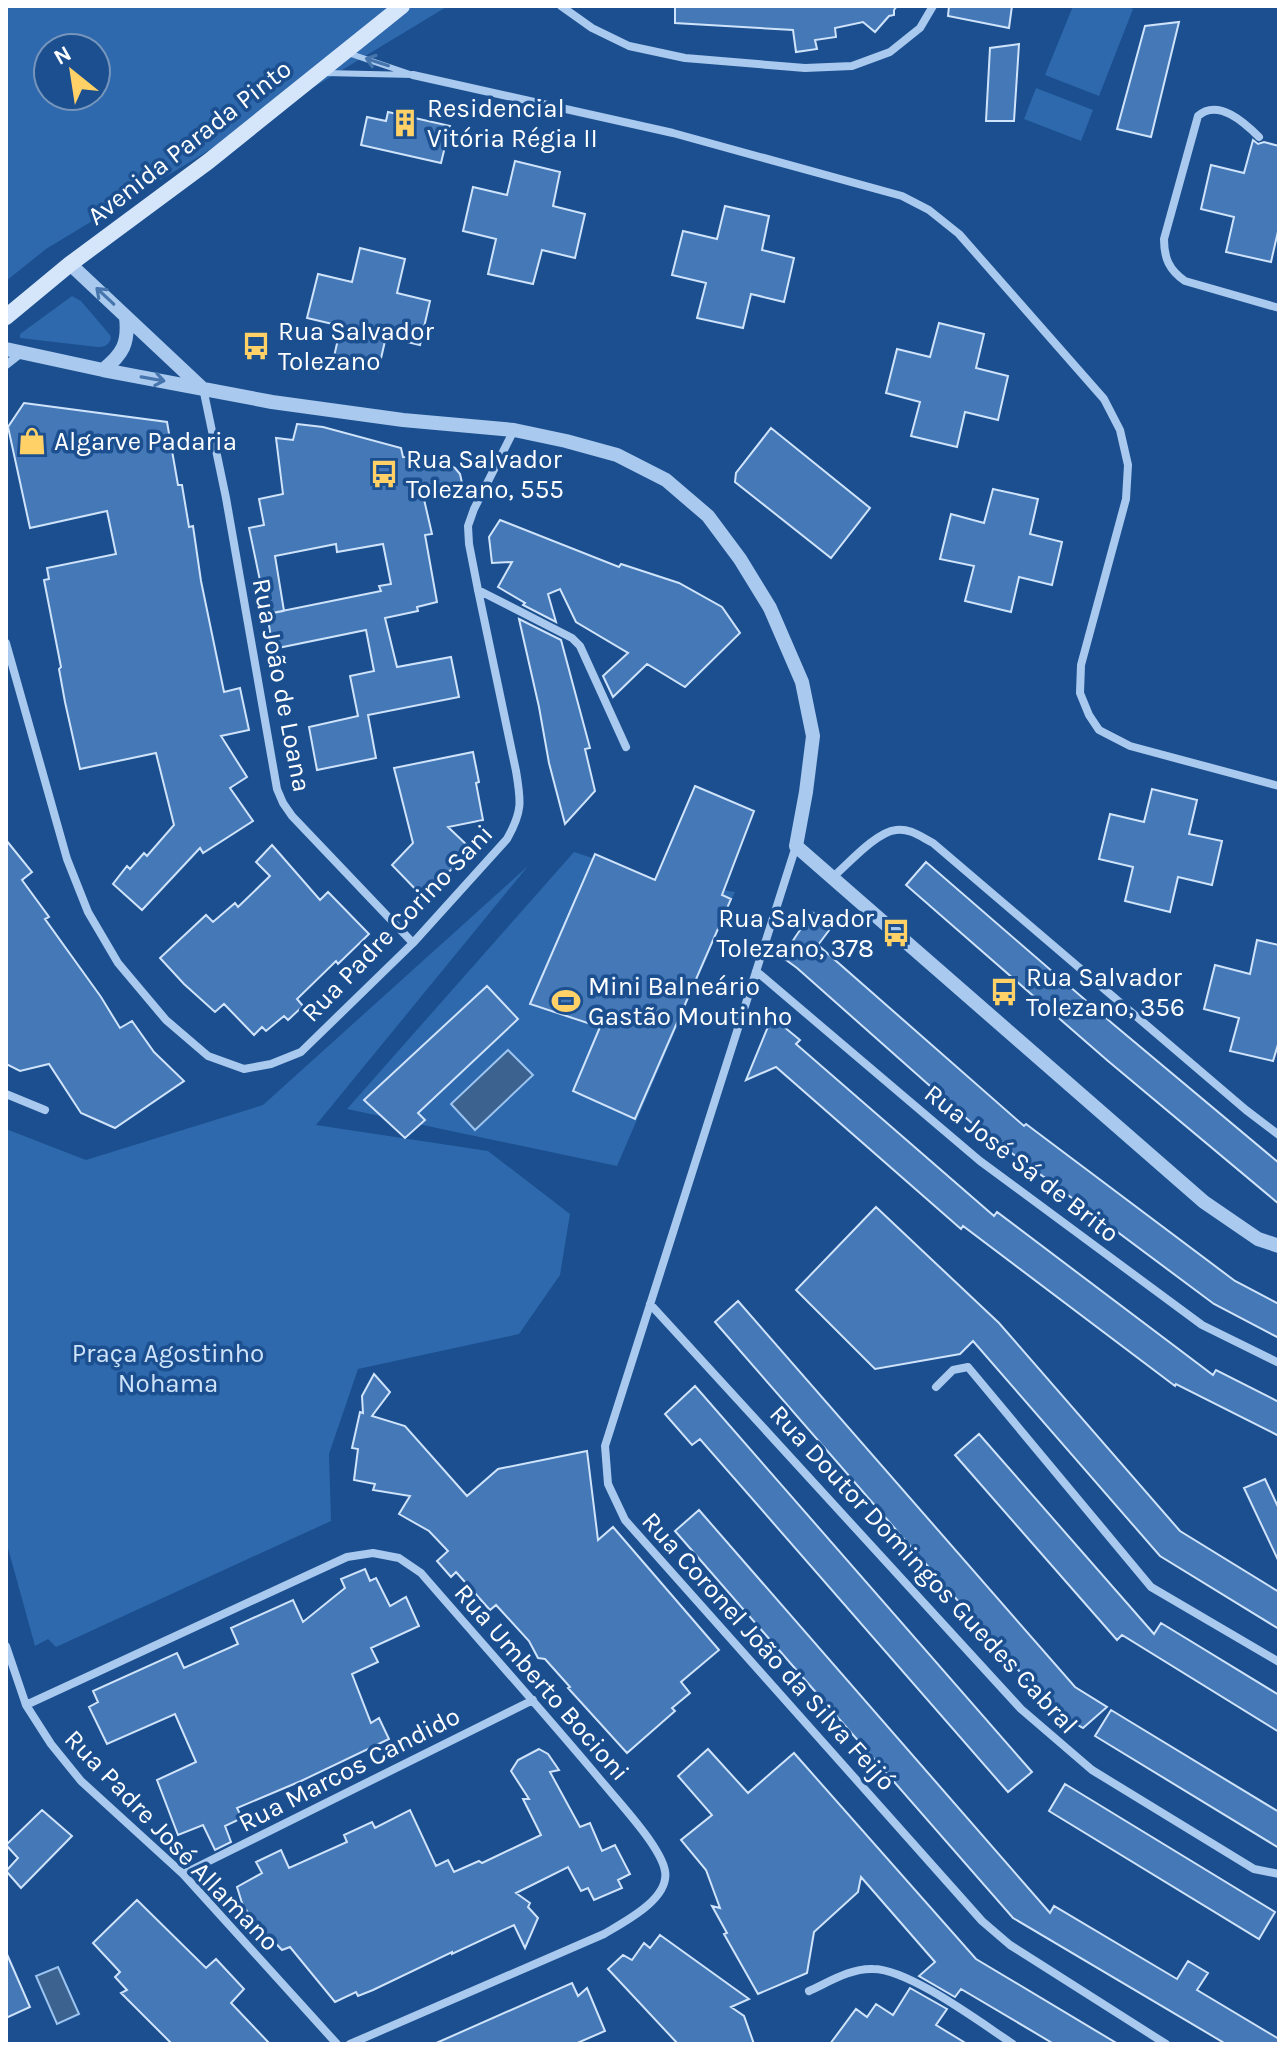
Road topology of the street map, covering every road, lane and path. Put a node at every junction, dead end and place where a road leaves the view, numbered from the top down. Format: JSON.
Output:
{"nodes":[{"id":1,"x":402,"y":6,"type":"edge"},
{"id":2,"x":561,"y":6,"type":"edge"},
{"id":3,"x":933,"y":6,"type":"edge"},
{"id":4,"x":344,"y":51,"type":"junction"},
{"id":5,"x":318,"y":73,"type":"junction"},
{"id":6,"x":413,"y":75,"type":"junction"},
{"id":7,"x":1259,"y":137,"type":"dead end"},
{"id":8,"x":70,"y":264,"type":"junction"},
{"id":9,"x":1279,"y":308,"type":"edge"},
{"id":10,"x":6,"y":317,"type":"edge"},
{"id":11,"x":126,"y":317,"type":"junction"},
{"id":12,"x":13,"y":352,"type":"edge"},
{"id":13,"x":6,"y":365,"type":"edge"},
{"id":14,"x":103,"y":370,"type":"junction"},
{"id":15,"x":203,"y":388,"type":"junction"},
{"id":16,"x":514,"y":430,"type":"junction"},
{"id":17,"x":478,"y":590,"type":"junction"},
{"id":18,"x":6,"y":643,"type":"edge"},
{"id":19,"x":626,"y":747,"type":"dead end"},
{"id":20,"x":1279,"y":786,"type":"edge"},
{"id":21,"x":796,"y":846,"type":"junction"},
{"id":22,"x":833,"y":877,"type":"junction"},
{"id":23,"x":413,"y":943,"type":"junction"},
{"id":24,"x":756,"y":971,"type":"junction"},
{"id":25,"x":6,"y":1094,"type":"edge"},
{"id":26,"x":45,"y":1110,"type":"dead end"},
{"id":27,"x":1279,"y":1135,"type":"edge"},
{"id":28,"x":1279,"y":1246,"type":"edge"},
{"id":29,"x":650,"y":1304,"type":"junction"},
{"id":30,"x":1279,"y":1363,"type":"edge"},
{"id":31,"x":936,"y":1387,"type":"dead end"},
{"id":32,"x":6,"y":1646,"type":"edge"},
{"id":33,"x":1279,"y":1662,"type":"edge"},
{"id":34,"x":533,"y":1700,"type":"junction"},
{"id":35,"x":26,"y":1705,"type":"junction"},
{"id":36,"x":183,"y":1874,"type":"junction"},
{"id":37,"x":1279,"y":1874,"type":"edge"},
{"id":38,"x":809,"y":1991,"type":"dead end"},
{"id":39,"x":337,"y":2044,"type":"edge"},
{"id":40,"x":350,"y":2044,"type":"edge"},
{"id":41,"x":1013,"y":2044,"type":"edge"},
{"id":42,"x":1166,"y":2044,"type":"edge"}],
"edges":[{"from":1,"to":4,"type":"main road","name":"Avenida Parada Pinto"},
{"from":2,"to":3,"type":"street"},
{"from":4,"to":5,"type":"main road","name":"Avenida Parada Pinto"},
{"from":6,"to":4,"type":"lane","one_way":true},
{"from":5,"to":6,"type":"lane"},
{"from":5,"to":8,"type":"main road","name":"Avenida Parada Pinto"},
{"from":6,"to":20,"type":"street"},
{"from":7,"to":9,"type":"street"},
{"from":8,"to":10,"type":"main road","name":"Avenida Parada Pinto"},
{"from":11,"to":8,"type":"street","one_way":true},
{"from":11,"to":14,"type":"street"},
{"from":11,"to":15,"type":"street"},
{"from":12,"to":13,"type":"street"},
{"from":12,"to":14,"type":"street"},
{"from":14,"to":15,"type":"street","one_way":true},
{"from":15,"to":16,"type":"street"},
{"from":15,"to":23,"type":"street","name":"Rua João de Loana"},
{"from":16,"to":17,"type":"street","name":"Rua Padre Corino Sani"},
{"from":16,"to":21,"type":"street"},
{"from":17,"to":19,"type":"street"},
{"from":17,"to":23,"type":"street","name":"Rua Padre Corino Sani"},
{"from":18,"to":23,"type":"street","name":"Rua Padre Corino Sani"},
{"from":21,"to":22,"type":"street"},
{"from":21,"to":24,"type":"street","name":"Rua Coronel João da Silva Feijó"},
{"from":22,"to":27,"type":"street"},
{"from":22,"to":28,"type":"street"},
{"from":24,"to":29,"type":"street","name":"Rua Coronel João da Silva Feijó"},
{"from":24,"to":30,"type":"street","name":"Rua José Sá de Brito"},
{"from":25,"to":26,"type":"street"},
{"from":29,"to":37,"type":"street","name":"Rua Doutor Domingos Guedes Cabral"},
{"from":29,"to":42,"type":"street","name":"Rua Coronel João da Silva Feijó"},
{"from":31,"to":33,"type":"street"},
{"from":32,"to":35,"type":"street","name":"Rua Padre José Allamano"},
{"from":34,"to":35,"type":"street","name":"Rua Umberto Bocioni"},
{"from":34,"to":36,"type":"street","name":"Rua Marcos Candido"},
{"from":34,"to":40,"type":"street","name":"Rua Umberto Bocioni"},
{"from":35,"to":36,"type":"street","name":"Rua Padre José Allamano"},
{"from":36,"to":39,"type":"street","name":"Rua Padre José Allamano"},
{"from":38,"to":41,"type":"street"}]}
